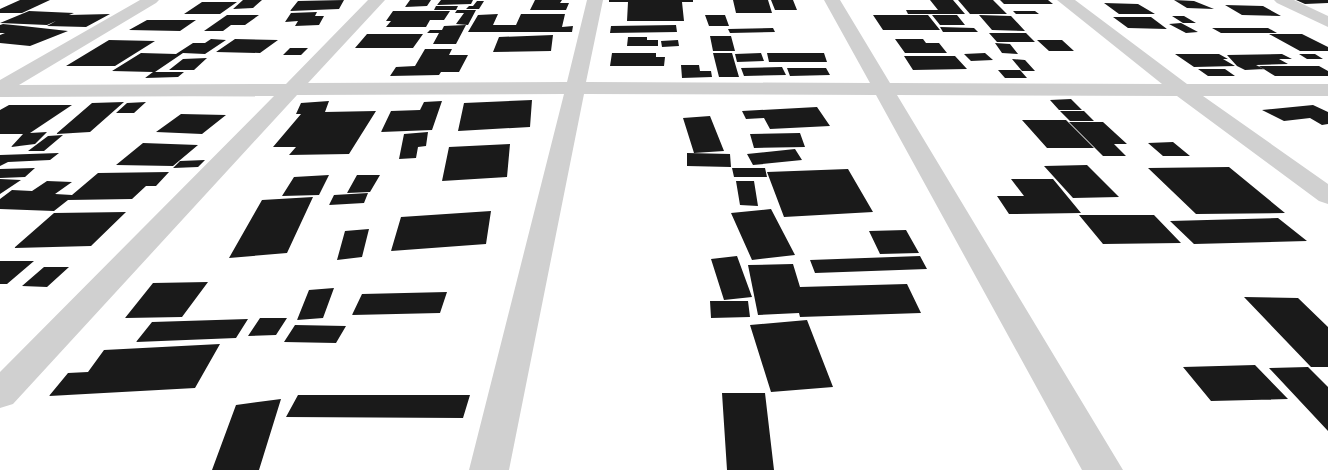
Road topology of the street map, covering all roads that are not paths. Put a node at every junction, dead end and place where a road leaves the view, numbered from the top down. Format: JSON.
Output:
{"nodes":[{"id":1,"x":151,"y":0,"type":"edge"},
{"id":2,"x":377,"y":0,"type":"edge"},
{"id":3,"x":595,"y":0,"type":"edge"},
{"id":4,"x":832,"y":0,"type":"edge"},
{"id":5,"x":1065,"y":0,"type":"edge"},
{"id":6,"x":1282,"y":0,"type":"edge"},
{"id":7,"x":1328,"y":22,"type":"edge"},
{"id":8,"x":576,"y":88,"type":"junction"},
{"id":9,"x":1181,"y":89,"type":"junction"},
{"id":10,"x":0,"y":90,"type":"edge"},
{"id":11,"x":885,"y":90,"type":"junction"},
{"id":12,"x":1328,"y":90,"type":"edge"},
{"id":13,"x":288,"y":91,"type":"junction"},
{"id":14,"x":1328,"y":196,"type":"edge"},
{"id":15,"x":0,"y":394,"type":"edge"},
{"id":16,"x":489,"y":470,"type":"edge"},
{"id":17,"x":1104,"y":470,"type":"edge"}],
"edges":[{"from":1,"to":10,"type":"street"},
{"from":2,"to":13,"type":"street"},
{"from":3,"to":8,"type":"street"},
{"from":4,"to":11,"type":"street"},
{"from":5,"to":9,"type":"street"},
{"from":6,"to":7,"type":"street"},
{"from":8,"to":11,"type":"street"},
{"from":8,"to":13,"type":"street"},
{"from":8,"to":16,"type":"street"},
{"from":9,"to":11,"type":"street"},
{"from":9,"to":12,"type":"street"},
{"from":9,"to":14,"type":"street"},
{"from":10,"to":13,"type":"street"},
{"from":11,"to":17,"type":"street"},
{"from":13,"to":15,"type":"street"}]}
